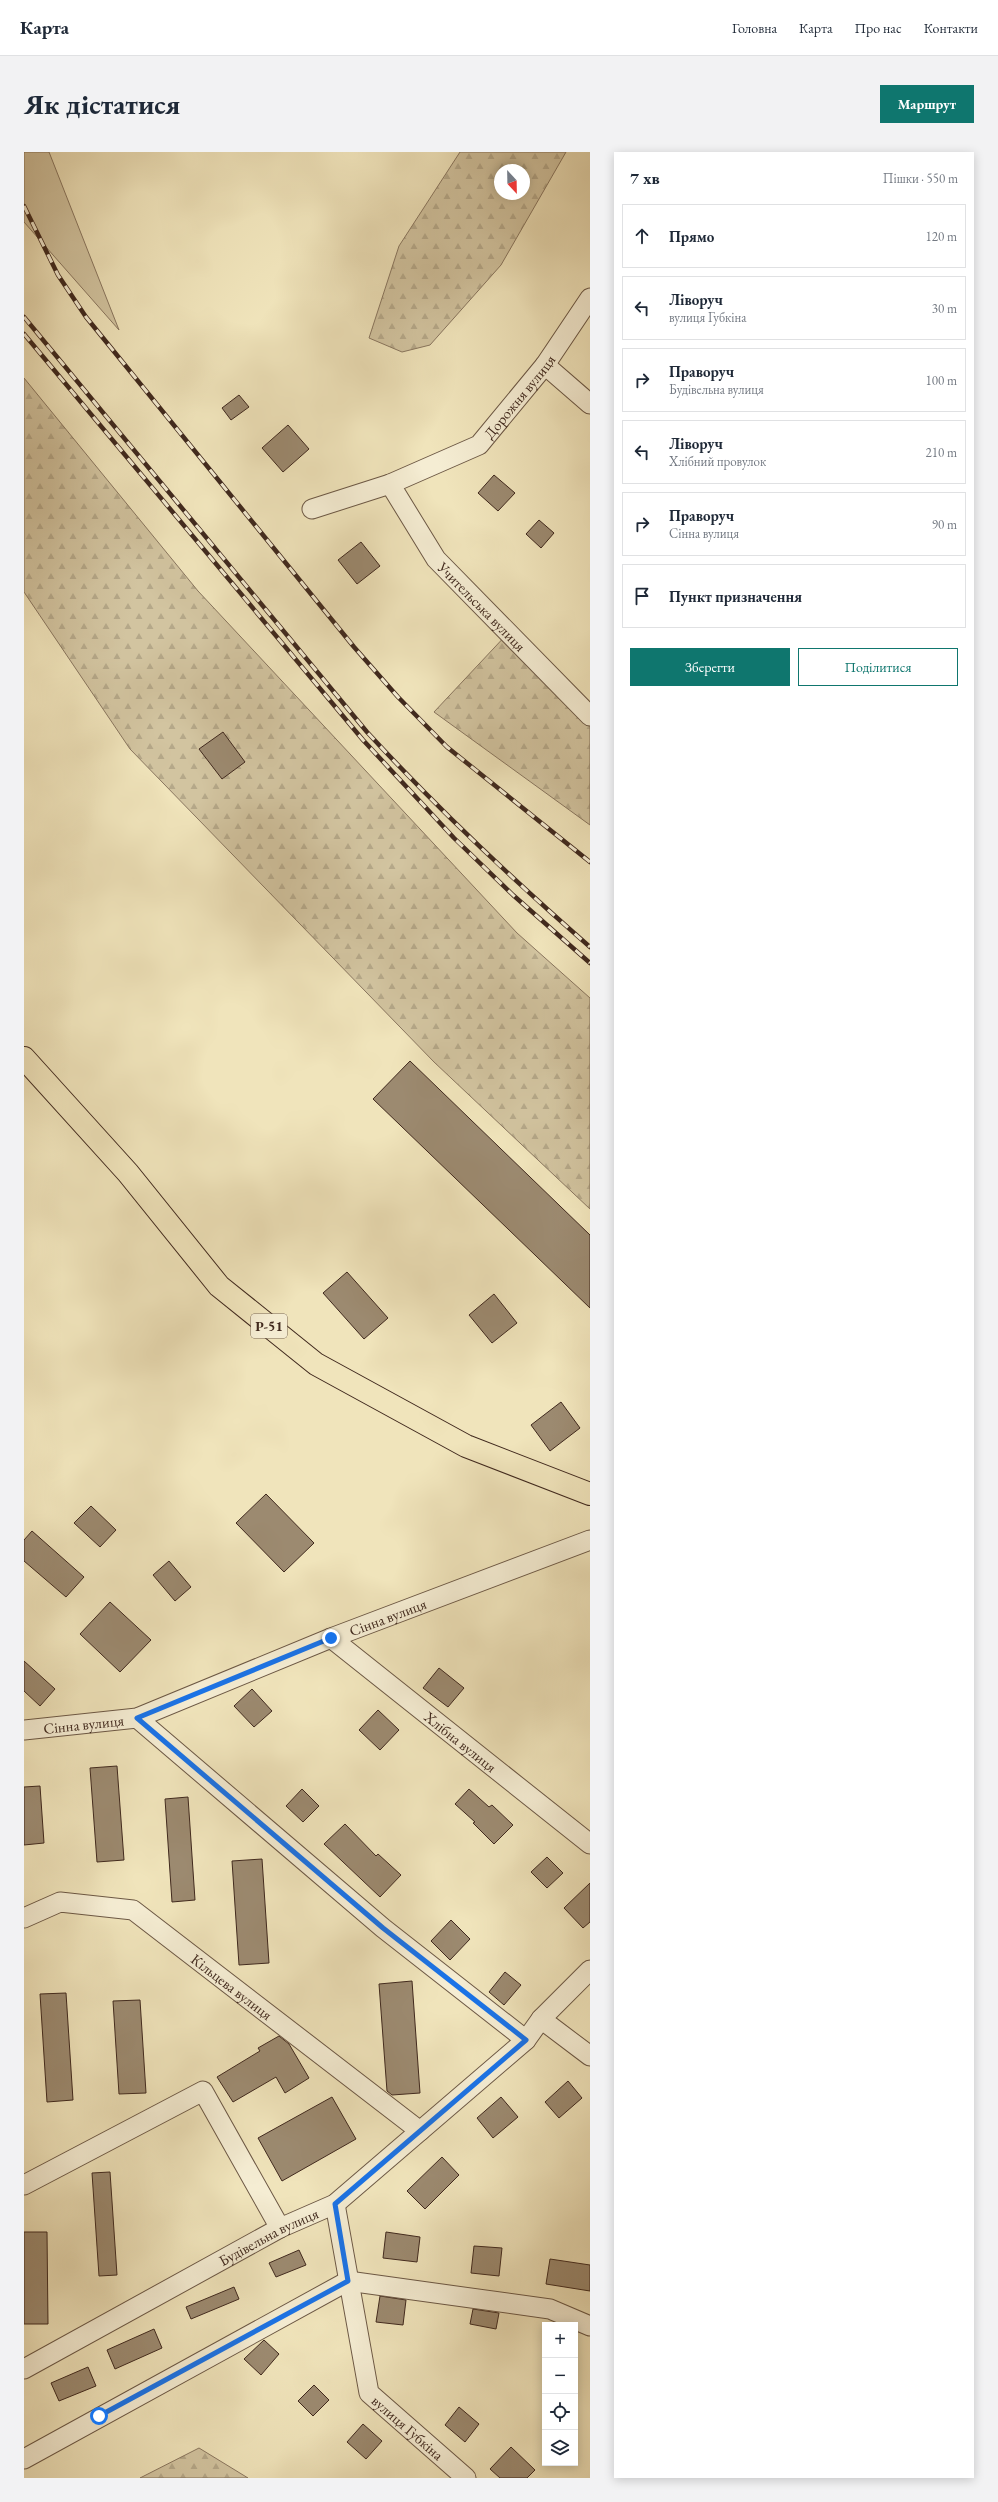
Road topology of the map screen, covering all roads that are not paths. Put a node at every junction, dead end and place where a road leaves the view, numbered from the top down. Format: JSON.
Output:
{"nodes":[{"id":1,"x":590,"y":298,"type":"edge"},
{"id":2,"x":545,"y":365,"type":"junction"},
{"id":3,"x":590,"y":404,"type":"edge"},
{"id":4,"x":390,"y":484,"type":"junction"},
{"id":5,"x":312,"y":509,"type":"dead end"},
{"id":6,"x":590,"y":716,"type":"edge"},
{"id":7,"x":24,"y":1058,"type":"edge"},
{"id":8,"x":590,"y":1494,"type":"edge"},
{"id":9,"x":590,"y":1540,"type":"edge"},
{"id":10,"x":331,"y":1638,"type":"junction"},
{"id":11,"x":137,"y":1718,"type":"junction"},
{"id":12,"x":24,"y":1730,"type":"edge"},
{"id":13,"x":590,"y":1844,"type":"edge"},
{"id":14,"x":24,"y":1918,"type":"edge"},
{"id":15,"x":590,"y":1970,"type":"edge"},
{"id":16,"x":541,"y":2019,"type":"junction"},
{"id":17,"x":526,"y":2040,"type":"junction"},
{"id":18,"x":590,"y":2056,"type":"edge"},
{"id":19,"x":420,"y":2131,"type":"junction"},
{"id":20,"x":24,"y":2186,"type":"edge"},
{"id":21,"x":335,"y":2204,"type":"junction"},
{"id":22,"x":280,"y":2228,"type":"junction"},
{"id":23,"x":348,"y":2281,"type":"junction"},
{"id":24,"x":590,"y":2326,"type":"edge"},
{"id":25,"x":24,"y":2369,"type":"edge"},
{"id":26,"x":24,"y":2459,"type":"edge"},
{"id":27,"x":466,"y":2478,"type":"edge"}],
"edges":[{"from":1,"to":2,"type":"street","name":"Дорожня вулиця"},
{"from":2,"to":3,"type":"street"},
{"from":2,"to":4,"type":"street","name":"Дорожня вулиця"},
{"from":4,"to":5,"type":"street","name":"Дорожня вулиця"},
{"from":4,"to":6,"type":"street","name":"Учительська вулиця"},
{"from":7,"to":8,"type":"main road","number":"Р-51"},
{"from":9,"to":10,"type":"street","name":"Сінна вулиця"},
{"from":10,"to":11,"type":"street","name":"Сінна вулиця"},
{"from":10,"to":13,"type":"street","name":"Хлібна вулиця"},
{"from":11,"to":12,"type":"street","name":"Сінна вулиця"},
{"from":11,"to":17,"type":"street"},
{"from":14,"to":19,"type":"street","name":"Кільцева вулиця"},
{"from":15,"to":16,"type":"street","name":"Будівельна вулиця"},
{"from":16,"to":17,"type":"street","name":"Будівельна вулиця"},
{"from":16,"to":18,"type":"street"},
{"from":17,"to":19,"type":"street","name":"Будівельна вулиця"},
{"from":19,"to":21,"type":"street","name":"Будівельна вулиця"},
{"from":20,"to":22,"type":"street"},
{"from":21,"to":22,"type":"street","name":"Будівельна вулиця"},
{"from":21,"to":23,"type":"street","name":"вулиця Губкіна"},
{"from":22,"to":25,"type":"street","name":"Будівельна вулиця"},
{"from":23,"to":24,"type":"street"},
{"from":23,"to":26,"type":"street"},
{"from":23,"to":27,"type":"street","name":"вулиця Губкіна"}]}
